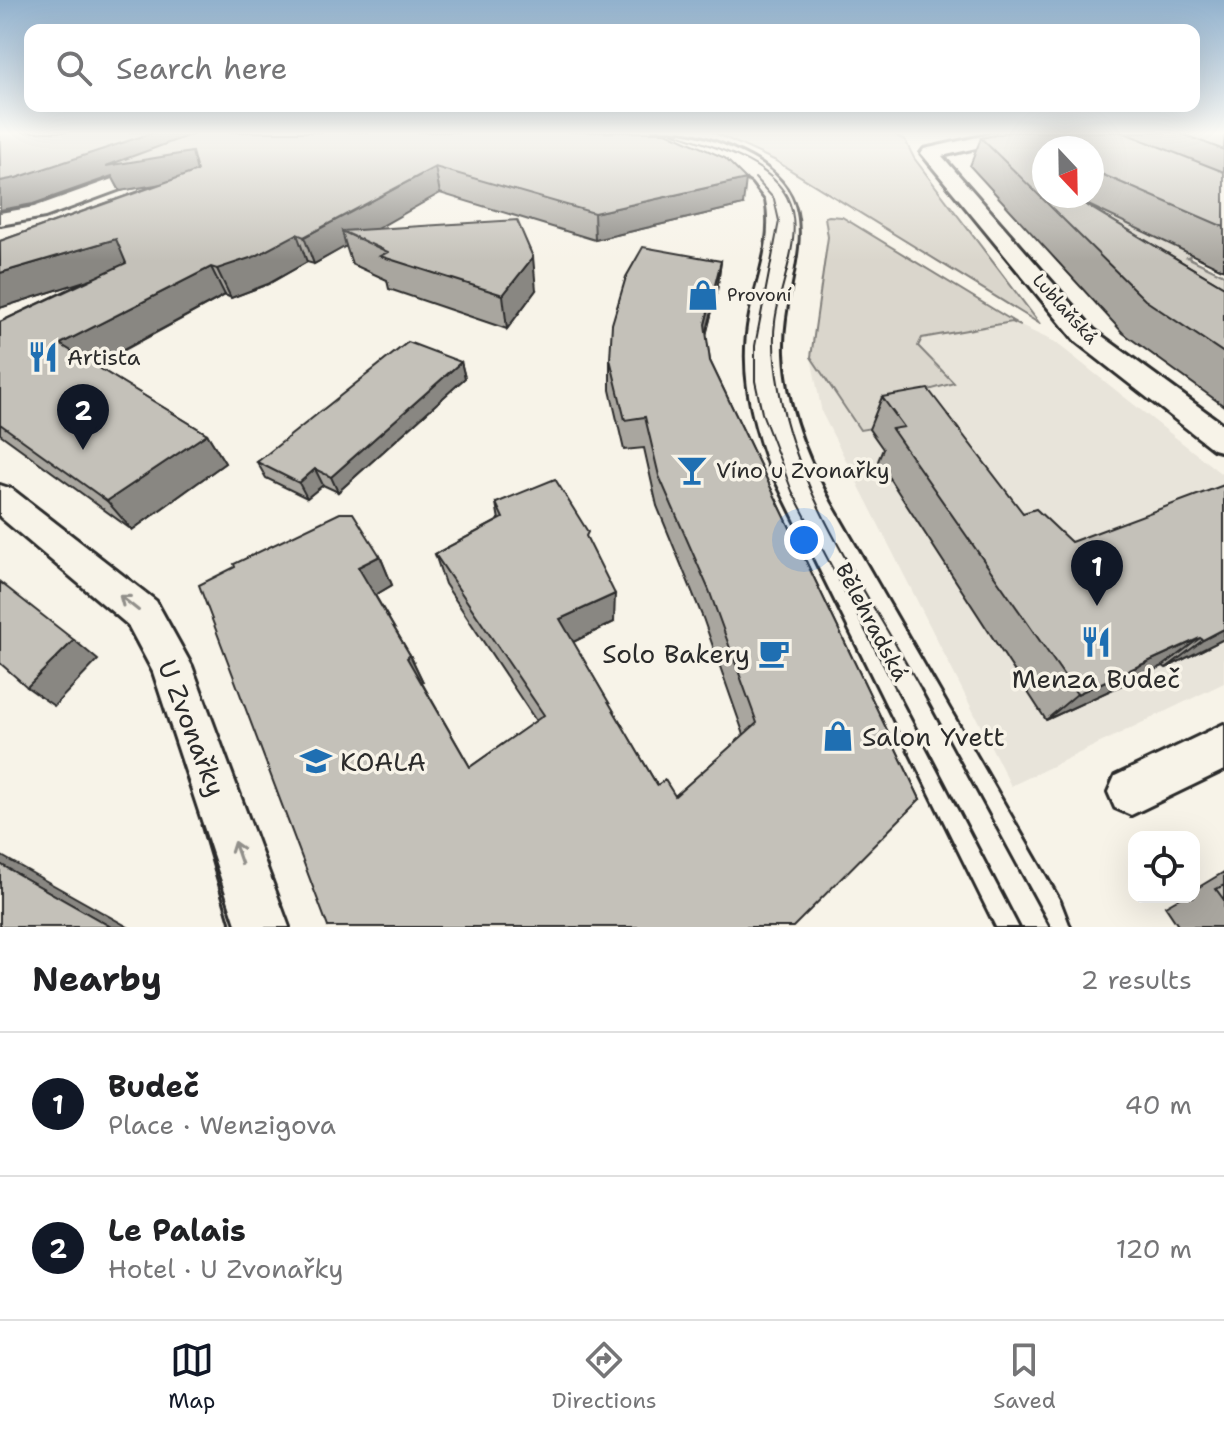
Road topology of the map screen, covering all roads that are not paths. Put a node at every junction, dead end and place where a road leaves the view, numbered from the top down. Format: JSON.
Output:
{"nodes":[{"id":1,"x":140,"y":175,"type":"edge"},
{"id":2,"x":757,"y":175,"type":"edge"},
{"id":3,"x":760,"y":175,"type":"edge"},
{"id":4,"x":949,"y":175,"type":"edge"},
{"id":5,"x":770,"y":184,"type":"junction"},
{"id":6,"x":0,"y":219,"type":"edge"},
{"id":7,"x":1224,"y":441,"type":"edge"},
{"id":8,"x":3,"y":505,"type":"edge"},
{"id":9,"x":1224,"y":746,"type":"edge"},
{"id":10,"x":1131,"y":792,"type":"dead end"},
{"id":11,"x":263,"y":927,"type":"edge"},
{"id":12,"x":1034,"y":927,"type":"edge"}],
"edges":[{"from":1,"to":6,"type":"street"},
{"from":2,"to":5,"type":"street"},
{"from":3,"to":5,"type":"street"},
{"from":4,"to":7,"type":"street","name":"Lublaňská"},
{"from":5,"to":12,"type":"street","name":"Bělehradská"},
{"from":11,"to":8,"type":"street","name":"U Zvonařky","one_way":true},
{"from":9,"to":10,"type":"street"}]}
